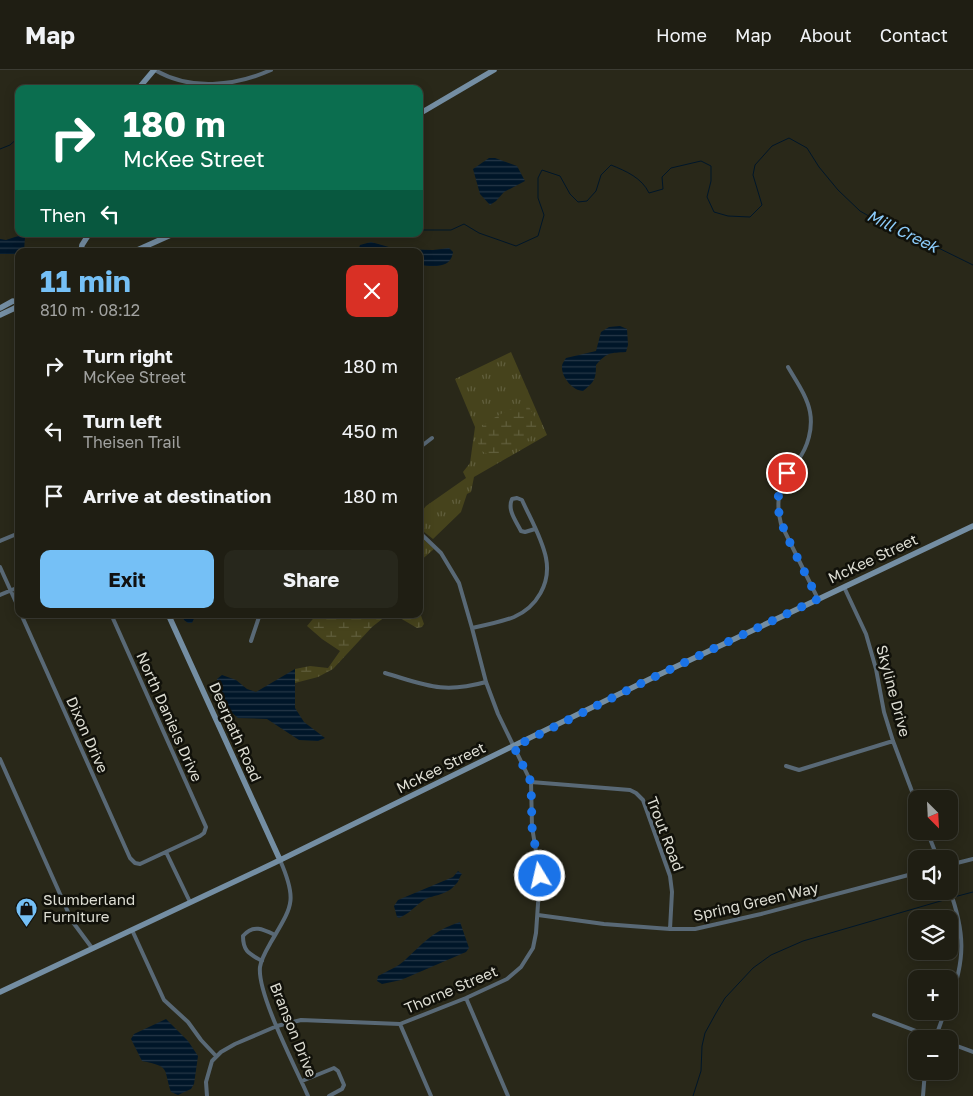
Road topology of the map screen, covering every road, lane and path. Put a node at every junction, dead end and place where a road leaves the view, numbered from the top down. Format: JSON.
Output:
{"nodes":[{"id":1,"x":155,"y":70,"type":"edge"},
{"id":2,"x":271,"y":70,"type":"edge"},
{"id":3,"x":494,"y":70,"type":"edge"},
{"id":4,"x":142,"y":85,"type":"edge"},
{"id":5,"x":423,"y":112,"type":"edge"},
{"id":6,"x":87,"y":237,"type":"edge"},
{"id":7,"x":166,"y":237,"type":"edge"},
{"id":8,"x":82,"y":248,"type":"edge"},
{"id":9,"x":141,"y":248,"type":"edge"},
{"id":10,"x":15,"y":303,"type":"edge"},
{"id":11,"x":15,"y":306,"type":"edge"},
{"id":12,"x":0,"y":308,"type":"edge"},
{"id":13,"x":0,"y":315,"type":"edge"},
{"id":14,"x":788,"y":367,"type":"dead end"},
{"id":15,"x":432,"y":438,"type":"dead end"},
{"id":16,"x":423,"y":445,"type":"edge"},
{"id":17,"x":973,"y":526,"type":"edge"},
{"id":18,"x":535,"y":530,"type":"junction"},
{"id":19,"x":15,"y":535,"type":"edge"},
{"id":20,"x":423,"y":535,"type":"edge"},
{"id":21,"x":0,"y":541,"type":"edge"},
{"id":22,"x":0,"y":567,"type":"edge"},
{"id":23,"x":844,"y":587,"type":"junction"},
{"id":24,"x":15,"y":588,"type":"edge"},
{"id":25,"x":10,"y":590,"type":"junction"},
{"id":26,"x":0,"y":595,"type":"edge"},
{"id":27,"x":818,"y":599,"type":"junction"},
{"id":28,"x":15,"y":601,"type":"edge"},
{"id":29,"x":23,"y":618,"type":"edge"},
{"id":30,"x":113,"y":618,"type":"edge"},
{"id":31,"x":170,"y":618,"type":"edge"},
{"id":32,"x":259,"y":618,"type":"edge"},
{"id":33,"x":472,"y":628,"type":"junction"},
{"id":34,"x":251,"y":641,"type":"dead end"},
{"id":35,"x":385,"y":673,"type":"dead end"},
{"id":36,"x":486,"y":682,"type":"junction"},
{"id":37,"x":893,"y":741,"type":"junction"},
{"id":38,"x":514,"y":747,"type":"junction"},
{"id":39,"x":0,"y":759,"type":"edge"},
{"id":40,"x":786,"y":766,"type":"dead end"},
{"id":41,"x":531,"y":782,"type":"junction"},
{"id":42,"x":911,"y":790,"type":"edge"},
{"id":43,"x":166,"y":852,"type":"junction"},
{"id":44,"x":973,"y":859,"type":"edge"},
{"id":45,"x":280,"y":860,"type":"junction"},
{"id":46,"x":958,"y":863,"type":"edge"},
{"id":47,"x":908,"y":875,"type":"edge"},
{"id":48,"x":953,"y":900,"type":"edge"},
{"id":49,"x":190,"y":902,"type":"junction"},
{"id":50,"x":538,"y":915,"type":"junction"},
{"id":51,"x":670,"y":929,"type":"junction"},
{"id":52,"x":132,"y":930,"type":"junction"},
{"id":53,"x":275,"y":935,"type":"junction"},
{"id":54,"x":92,"y":948,"type":"junction"},
{"id":55,"x":262,"y":961,"type":"junction"},
{"id":56,"x":958,"y":975,"type":"edge"},
{"id":57,"x":0,"y":992,"type":"edge"},
{"id":58,"x":466,"y":998,"type":"junction"},
{"id":59,"x":874,"y":1015,"type":"dead end"},
{"id":60,"x":400,"y":1024,"type":"junction"},
{"id":61,"x":278,"y":1026,"type":"junction"},
{"id":62,"x":912,"y":1030,"type":"edge"},
{"id":63,"x":958,"y":1046,"type":"edge"},
{"id":64,"x":973,"y":1052,"type":"edge"},
{"id":65,"x":216,"y":1056,"type":"junction"},
{"id":66,"x":924,"y":1080,"type":"edge"},
{"id":67,"x":302,"y":1081,"type":"junction"},
{"id":68,"x":207,"y":1096,"type":"edge"},
{"id":69,"x":308,"y":1096,"type":"edge"},
{"id":70,"x":329,"y":1096,"type":"edge"},
{"id":71,"x":431,"y":1096,"type":"edge"},
{"id":72,"x":508,"y":1096,"type":"edge"},
{"id":73,"x":923,"y":1096,"type":"edge"}],
"edges":[{"from":1,"to":2,"type":"street"},
{"from":1,"to":4,"type":"street"},
{"from":3,"to":5,"type":"street"},
{"from":6,"to":8,"type":"street"},
{"from":7,"to":9,"type":"street"},
{"from":10,"to":12,"type":"street"},
{"from":11,"to":13,"type":"street"},
{"from":14,"to":27,"type":"street"},
{"from":15,"to":16,"type":"street"},
{"from":17,"to":23,"type":"street","name":"McKee Street"},
{"from":18,"to":18,"type":"street"},
{"from":18,"to":33,"type":"street"},
{"from":19,"to":21,"type":"street"},
{"from":20,"to":33,"type":"street","name":"Thorne Street"},
{"from":22,"to":25,"type":"street"},
{"from":23,"to":27,"type":"street","name":"McKee Street"},
{"from":23,"to":37,"type":"street","name":"Skyline Drive"},
{"from":24,"to":25,"type":"street"},
{"from":25,"to":26,"type":"street"},
{"from":25,"to":28,"type":"street"},
{"from":27,"to":38,"type":"street","name":"McKee Street"},
{"from":29,"to":43,"type":"street","name":"Dixon Drive"},
{"from":30,"to":43,"type":"street","name":"North Daniels Drive"},
{"from":31,"to":45,"type":"street","name":"Deerpath Road"},
{"from":32,"to":34,"type":"street"},
{"from":33,"to":36,"type":"street","name":"Thorne Street"},
{"from":35,"to":36,"type":"street"},
{"from":36,"to":38,"type":"street","name":"Thorne Street"},
{"from":37,"to":40,"type":"street"},
{"from":37,"to":42,"type":"street","name":"Skyline Drive"},
{"from":38,"to":41,"type":"street","name":"Thorne Street"},
{"from":38,"to":45,"type":"street","name":"McKee Street"},
{"from":39,"to":54,"type":"street"},
{"from":41,"to":50,"type":"street","name":"Thorne Street"},
{"from":41,"to":51,"type":"street","name":"Trout Road"},
{"from":43,"to":49,"type":"street"},
{"from":44,"to":46,"type":"street"},
{"from":45,"to":49,"type":"street","name":"McKee Street"},
{"from":45,"to":53,"type":"street","name":"Branson Drive"},
{"from":47,"to":51,"type":"street","name":"Spring Green Way"},
{"from":48,"to":56,"type":"street"},
{"from":49,"to":52,"type":"street","name":"McKee Street"},
{"from":50,"to":51,"type":"street","name":"Spring Green Way"},
{"from":50,"to":58,"type":"street","name":"Thorne Street"},
{"from":52,"to":54,"type":"street","name":"McKee Street"},
{"from":52,"to":65,"type":"street"},
{"from":53,"to":55,"type":"street","name":"Branson Drive"},
{"from":53,"to":55,"type":"street"},
{"from":54,"to":57,"type":"street","name":"McKee Street"},
{"from":55,"to":61,"type":"street","name":"Branson Drive"},
{"from":58,"to":60,"type":"street","name":"Thorne Street"},
{"from":58,"to":72,"type":"street"},
{"from":59,"to":62,"type":"street"},
{"from":60,"to":61,"type":"street","name":"Thorne Street"},
{"from":60,"to":71,"type":"street"},
{"from":61,"to":65,"type":"street","name":"Thorne Street"},
{"from":61,"to":67,"type":"street","name":"Branson Drive"},
{"from":63,"to":64,"type":"street"},
{"from":65,"to":68,"type":"street"},
{"from":66,"to":73,"type":"street"},
{"from":67,"to":69,"type":"street","name":"Branson Drive"},
{"from":67,"to":70,"type":"street"}]}
